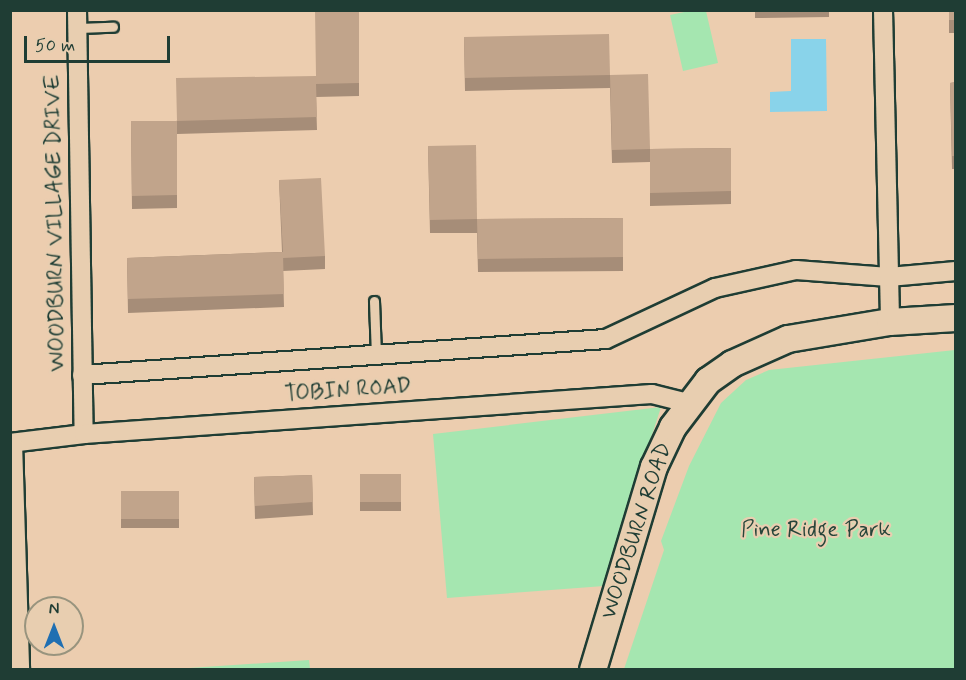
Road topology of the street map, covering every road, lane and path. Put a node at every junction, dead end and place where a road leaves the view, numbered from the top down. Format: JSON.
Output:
{"nodes":[{"id":1,"x":883,"y":10,"type":"edge"},
{"id":2,"x":77,"y":19,"type":"edge"},
{"id":3,"x":113,"y":27,"type":"dead end"},
{"id":4,"x":956,"y":271,"type":"edge"},
{"id":5,"x":889,"y":277,"type":"junction"},
{"id":6,"x":375,"y":301,"type":"dead end"},
{"id":7,"x":956,"y":318,"type":"edge"},
{"id":8,"x":890,"y":322,"type":"junction"},
{"id":9,"x":376,"y":356,"type":"junction"},
{"id":10,"x":81,"y":375,"type":"junction"},
{"id":11,"x":688,"y":403,"type":"junction"},
{"id":12,"x":84,"y":434,"type":"junction"},
{"id":13,"x":12,"y":443,"type":"edge"},
{"id":14,"x":20,"y":669,"type":"edge"},
{"id":15,"x":593,"y":669,"type":"edge"}],
"edges":[{"from":1,"to":5,"type":"street"},
{"from":2,"to":3,"type":"lane"},
{"from":2,"to":10,"type":"street","name":"WOODBURN VILLAGE DRIVE"},
{"from":4,"to":5,"type":"street"},
{"from":5,"to":8,"type":"street"},
{"from":5,"to":9,"type":"street"},
{"from":6,"to":9,"type":"lane"},
{"from":7,"to":8,"type":"street","name":"WOODBURN ROAD"},
{"from":8,"to":11,"type":"street","name":"WOODBURN ROAD"},
{"from":9,"to":10,"type":"street"},
{"from":10,"to":12,"type":"street","name":"WOODBURN VILLAGE DRIVE"},
{"from":11,"to":12,"type":"street","name":"TOBIN ROAD"},
{"from":11,"to":15,"type":"street","name":"WOODBURN ROAD"},
{"from":12,"to":13,"type":"street","name":"TOBIN ROAD"},
{"from":13,"to":14,"type":"street"}]}
